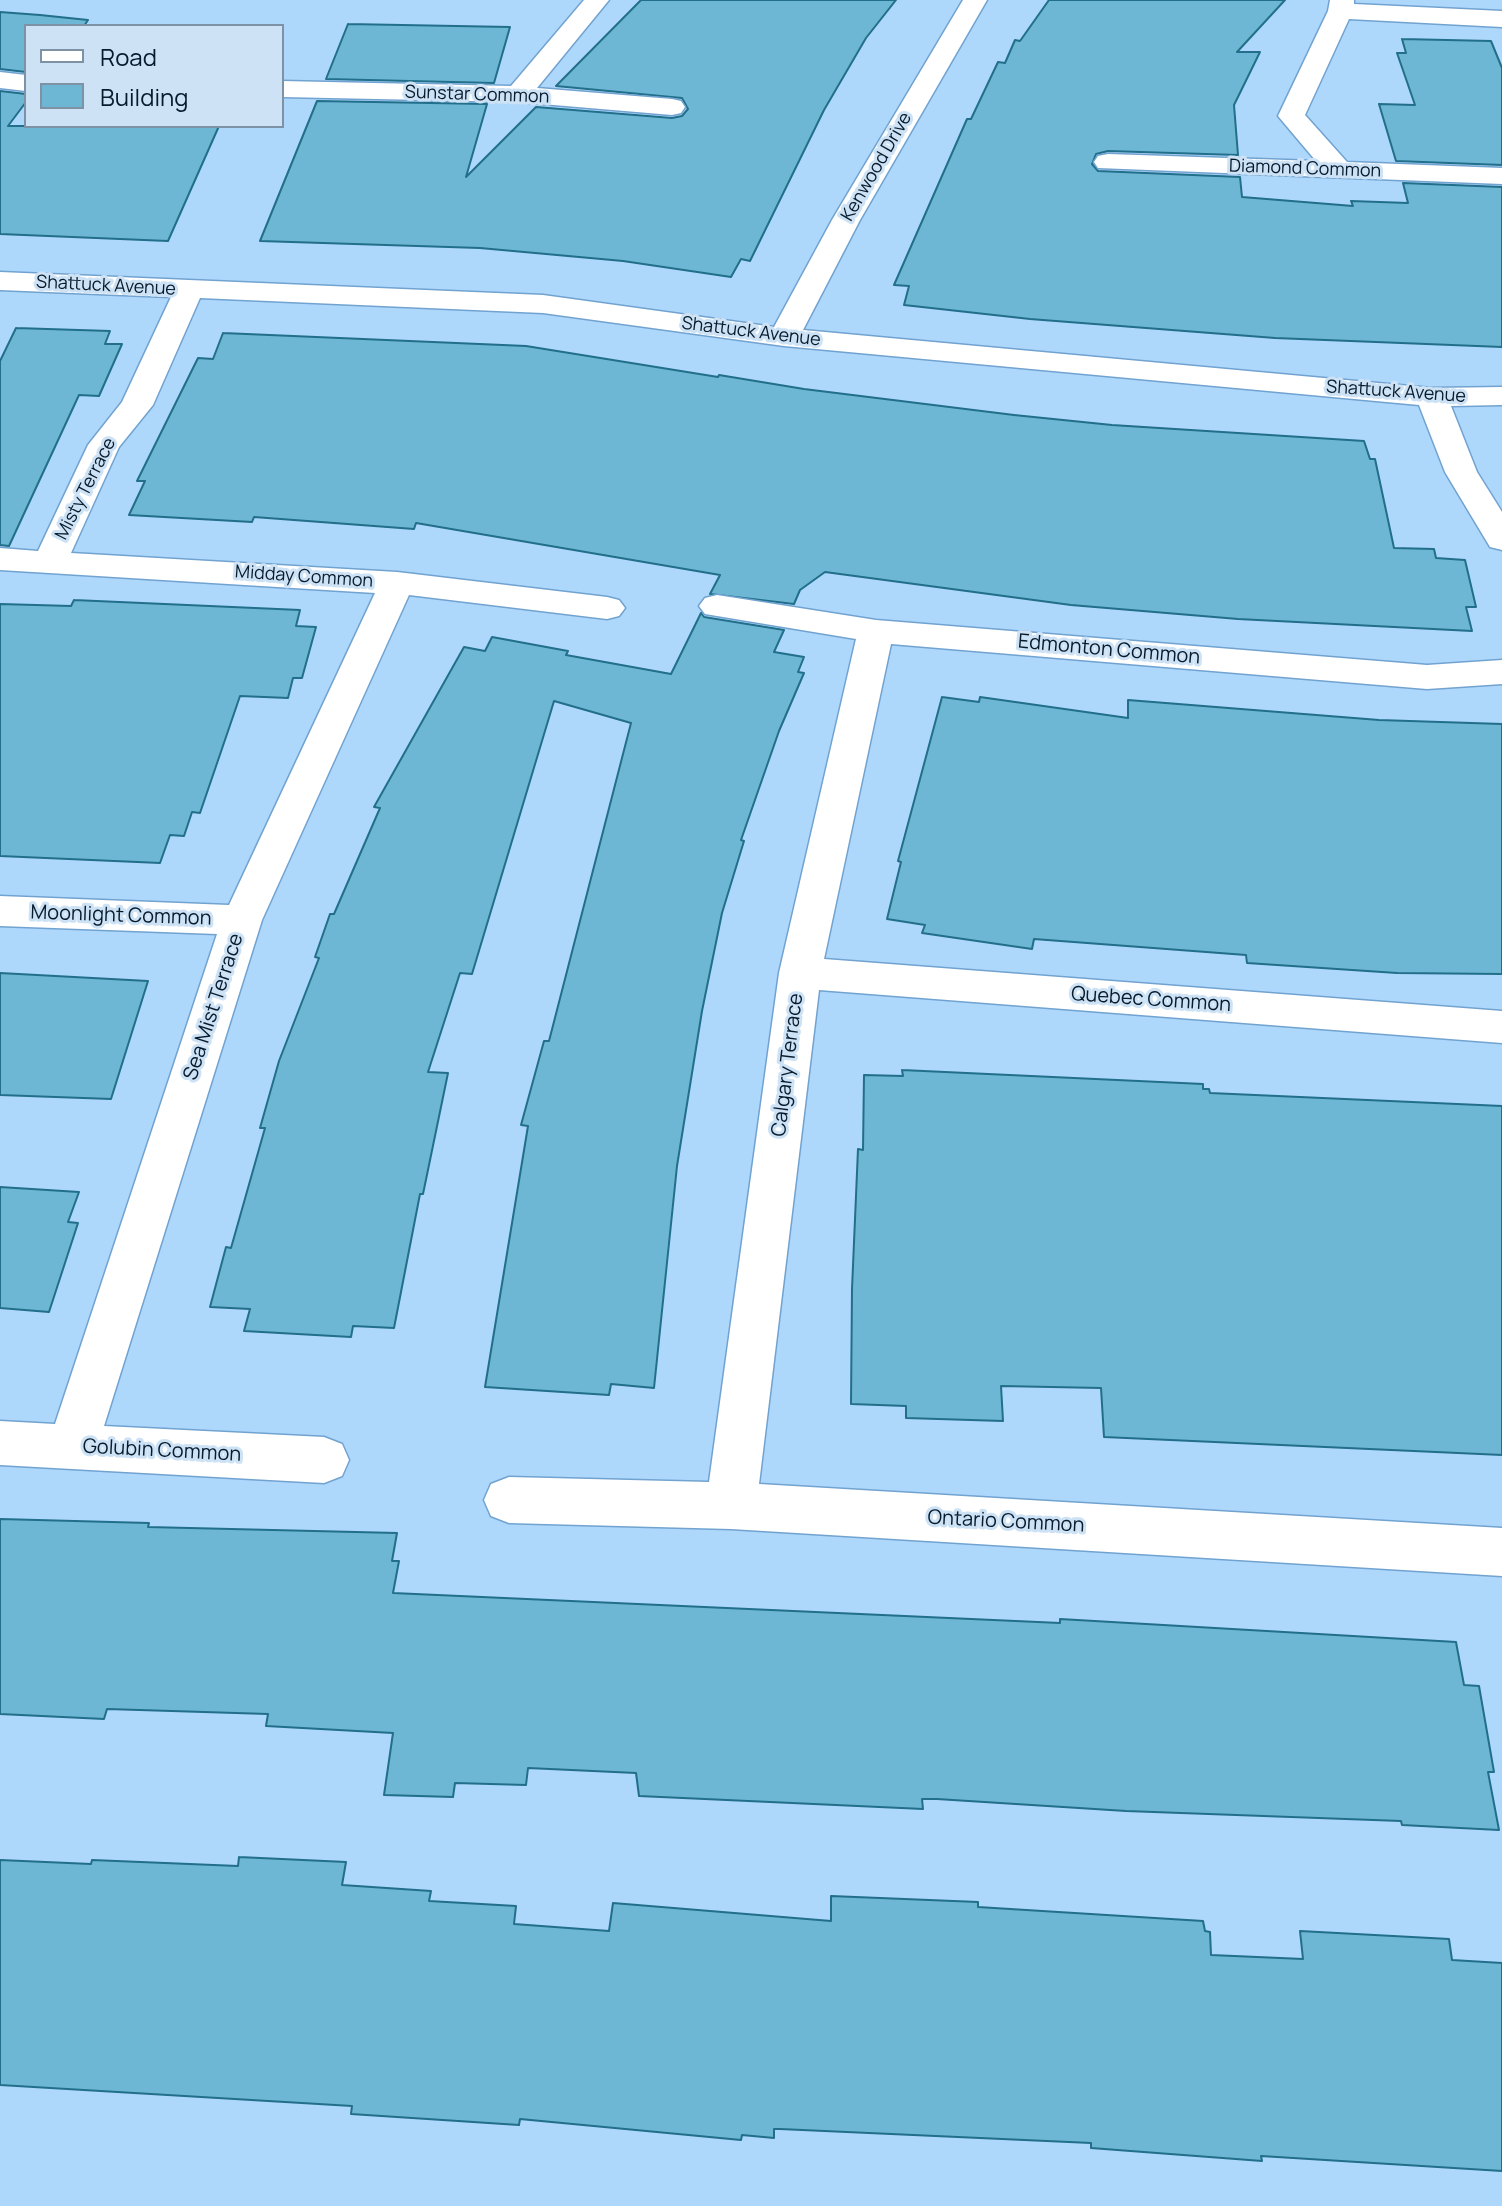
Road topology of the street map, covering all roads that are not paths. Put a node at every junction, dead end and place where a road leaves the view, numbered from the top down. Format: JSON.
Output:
{"nodes":[{"id":1,"x":597,"y":0,"type":"edge"},
{"id":2,"x":975,"y":0,"type":"edge"},
{"id":3,"x":1341,"y":5,"type":"edge"},
{"id":4,"x":1502,"y":19,"type":"edge"},
{"id":5,"x":0,"y":80,"type":"edge"},
{"id":6,"x":24,"y":83,"type":"edge"},
{"id":7,"x":284,"y":89,"type":"edge"},
{"id":8,"x":518,"y":94,"type":"junction"},
{"id":9,"x":672,"y":107,"type":"dead end"},
{"id":10,"x":1108,"y":162,"type":"dead end"},
{"id":11,"x":1340,"y":171,"type":"junction"},
{"id":12,"x":1502,"y":176,"type":"edge"},
{"id":13,"x":0,"y":281,"type":"edge"},
{"id":14,"x":189,"y":290,"type":"junction"},
{"id":15,"x":784,"y":337,"type":"junction"},
{"id":16,"x":1502,"y":396,"type":"edge"},
{"id":17,"x":1432,"y":397,"type":"junction"},
{"id":18,"x":1502,"y":540,"type":"edge"},
{"id":19,"x":0,"y":559,"type":"edge"},
{"id":20,"x":50,"y":561,"type":"junction"},
{"id":21,"x":397,"y":583,"type":"junction"},
{"id":22,"x":717,"y":606,"type":"dead end"},
{"id":23,"x":607,"y":608,"type":"dead end"},
{"id":24,"x":876,"y":631,"type":"junction"},
{"id":25,"x":1502,"y":672,"type":"edge"},
{"id":26,"x":0,"y":911,"type":"edge"},
{"id":27,"x":242,"y":920,"type":"junction"},
{"id":28,"x":800,"y":973,"type":"junction"},
{"id":29,"x":1502,"y":1027,"type":"edge"},
{"id":30,"x":0,"y":1443,"type":"edge"},
{"id":31,"x":73,"y":1446,"type":"junction"},
{"id":32,"x":324,"y":1460,"type":"dead end"},
{"id":33,"x":509,"y":1500,"type":"dead end"},
{"id":34,"x":731,"y":1506,"type":"junction"},
{"id":35,"x":1502,"y":1552,"type":"edge"}],
"edges":[{"from":1,"to":8,"type":"street"},
{"from":2,"to":15,"type":"street","name":"Kenwood Drive"},
{"from":3,"to":4,"type":"street"},
{"from":3,"to":11,"type":"street"},
{"from":5,"to":6,"type":"street"},
{"from":7,"to":8,"type":"street","name":"Sunstar Common"},
{"from":8,"to":9,"type":"street","name":"Sunstar Common"},
{"from":10,"to":11,"type":"street","name":"Diamond Common"},
{"from":11,"to":12,"type":"street","name":"Diamond Common"},
{"from":13,"to":14,"type":"street","name":"Shattuck Avenue"},
{"from":14,"to":15,"type":"street","name":"Shattuck Avenue"},
{"from":14,"to":20,"type":"street","name":"Misty Terrace"},
{"from":15,"to":17,"type":"street","name":"Shattuck Avenue"},
{"from":16,"to":17,"type":"street","name":"Shattuck Avenue"},
{"from":17,"to":18,"type":"street"},
{"from":19,"to":20,"type":"street","name":"Midday Common"},
{"from":20,"to":21,"type":"street","name":"Midday Common"},
{"from":21,"to":23,"type":"street","name":"Midday Common"},
{"from":21,"to":27,"type":"street","name":"Sea Mist Terrace"},
{"from":22,"to":24,"type":"street","name":"Edmonton Common"},
{"from":24,"to":25,"type":"street","name":"Edmonton Common"},
{"from":24,"to":28,"type":"street","name":"Calgary Terrace"},
{"from":26,"to":27,"type":"street","name":"Moonlight Common"},
{"from":27,"to":31,"type":"street","name":"Sea Mist Terrace"},
{"from":28,"to":29,"type":"street","name":"Quebec Common"},
{"from":28,"to":34,"type":"street","name":"Calgary Terrace"},
{"from":30,"to":31,"type":"street","name":"Golubin Common"},
{"from":31,"to":32,"type":"street","name":"Golubin Common"},
{"from":33,"to":34,"type":"street","name":"Ontario Common"},
{"from":34,"to":35,"type":"street","name":"Ontario Common"}]}
